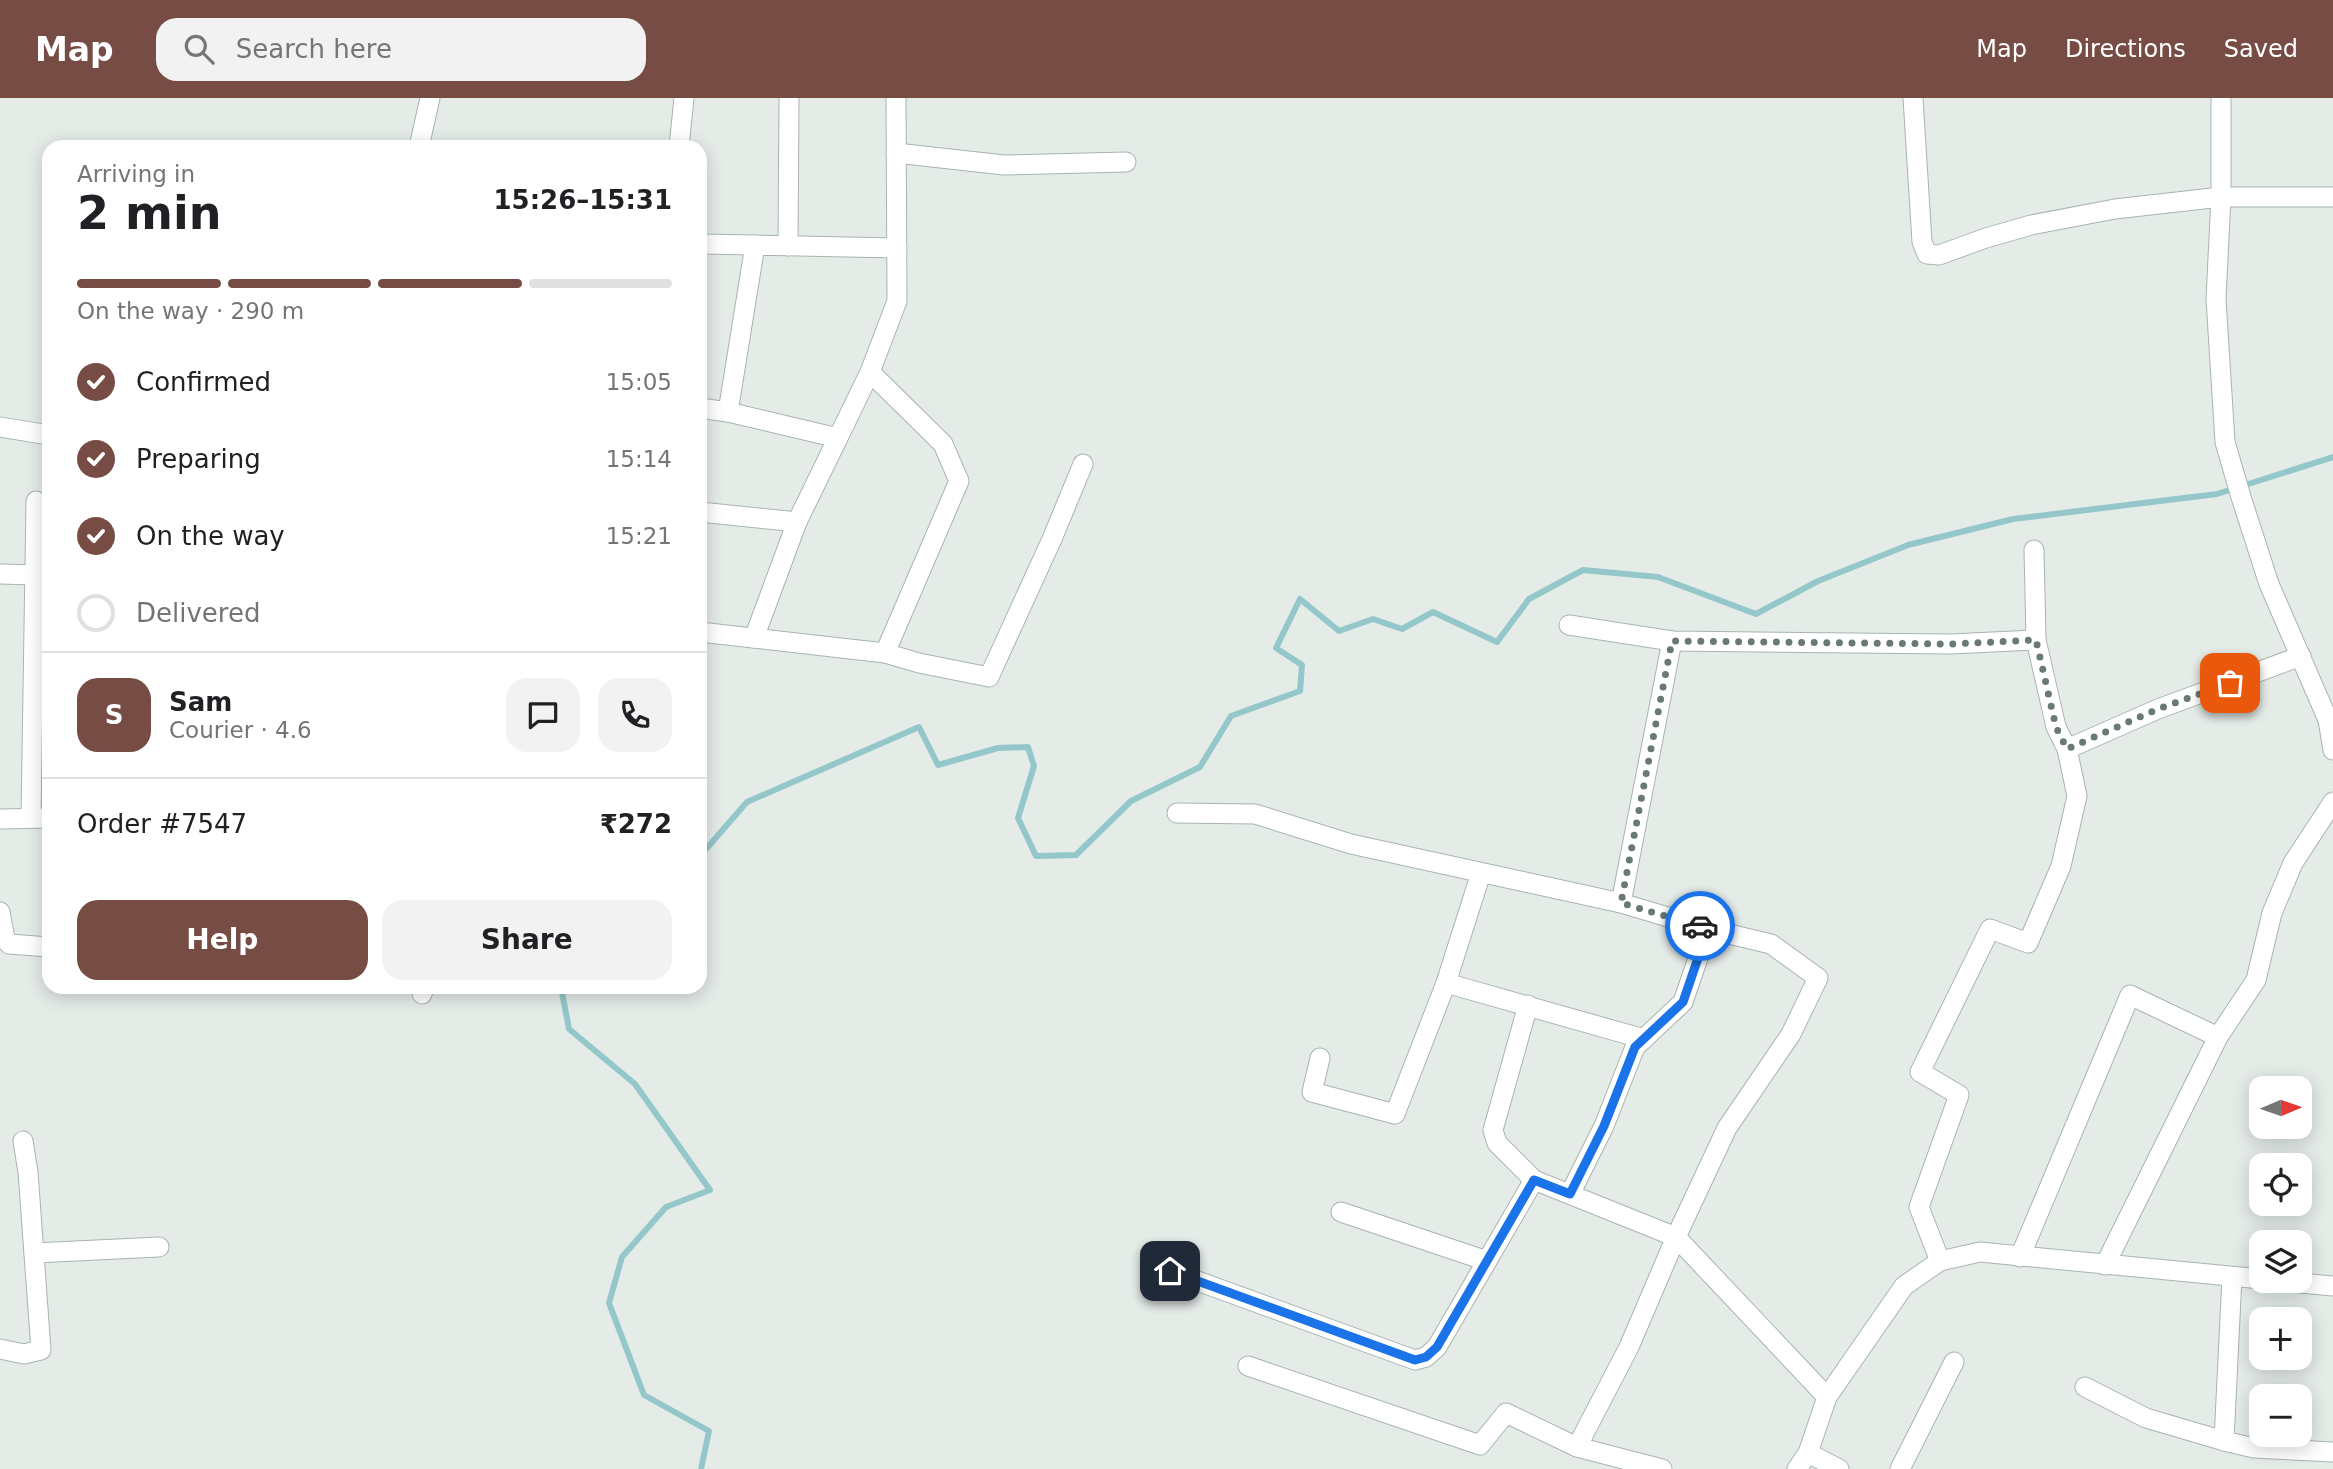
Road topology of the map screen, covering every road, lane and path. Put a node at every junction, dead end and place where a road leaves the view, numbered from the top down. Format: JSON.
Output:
{"nodes":[{"id":1,"x":430,"y":98,"type":"edge"},
{"id":2,"x":684,"y":98,"type":"edge"},
{"id":3,"x":789,"y":98,"type":"edge"},
{"id":4,"x":896,"y":98,"type":"edge"},
{"id":5,"x":1913,"y":98,"type":"edge"},
{"id":6,"x":2221,"y":98,"type":"edge"},
{"id":7,"x":421,"y":140,"type":"edge"},
{"id":8,"x":680,"y":140,"type":"edge"},
{"id":9,"x":896,"y":153,"type":"junction"},
{"id":10,"x":1126,"y":162,"type":"dead end"},
{"id":11,"x":2221,"y":197,"type":"junction"},
{"id":12,"x":2333,"y":198,"type":"edge"},
{"id":13,"x":707,"y":244,"type":"edge"},
{"id":14,"x":755,"y":244,"type":"junction"},
{"id":15,"x":788,"y":246,"type":"junction"},
{"id":16,"x":897,"y":248,"type":"junction"},
{"id":17,"x":870,"y":372,"type":"junction"},
{"id":18,"x":707,"y":409,"type":"edge"},
{"id":19,"x":728,"y":412,"type":"junction"},
{"id":20,"x":0,"y":427,"type":"edge"},
{"id":21,"x":42,"y":434,"type":"edge"},
{"id":22,"x":838,"y":438,"type":"junction"},
{"id":23,"x":1083,"y":464,"type":"dead end"},
{"id":24,"x":36,"y":501,"type":"dead end"},
{"id":25,"x":707,"y":513,"type":"edge"},
{"id":26,"x":797,"y":522,"type":"junction"},
{"id":27,"x":2034,"y":550,"type":"dead end"},
{"id":28,"x":0,"y":574,"type":"edge"},
{"id":29,"x":34,"y":575,"type":"junction"},
{"id":30,"x":1569,"y":625,"type":"dead end"},
{"id":31,"x":707,"y":633,"type":"edge"},
{"id":32,"x":754,"y":638,"type":"junction"},
{"id":33,"x":2036,"y":640,"type":"junction"},
{"id":34,"x":1672,"y":641,"type":"junction"},
{"id":35,"x":885,"y":653,"type":"junction"},
{"id":36,"x":2301,"y":656,"type":"junction"},
{"id":37,"x":2330,"y":720,"type":"edge"},
{"id":38,"x":2067,"y":749,"type":"junction"},
{"id":39,"x":2333,"y":750,"type":"edge"},
{"id":40,"x":2333,"y":802,"type":"edge"},
{"id":41,"x":1177,"y":813,"type":"dead end"},
{"id":42,"x":40,"y":818,"type":"edge"},
{"id":43,"x":0,"y":819,"type":"edge"},
{"id":44,"x":1481,"y":873,"type":"junction"},
{"id":45,"x":1621,"y":903,"type":"junction"},
{"id":46,"x":0,"y":912,"type":"edge"},
{"id":47,"x":1708,"y":929,"type":"junction"},
{"id":48,"x":42,"y":946,"type":"edge"},
{"id":49,"x":1446,"y":983,"type":"junction"},
{"id":50,"x":1528,"y":1005,"type":"junction"},
{"id":51,"x":2218,"y":1037,"type":"junction"},
{"id":52,"x":1644,"y":1039,"type":"junction"},
{"id":53,"x":1320,"y":1058,"type":"dead end"},
{"id":54,"x":23,"y":1141,"type":"dead end"},
{"id":55,"x":1534,"y":1180,"type":"junction"},
{"id":56,"x":1570,"y":1194,"type":"junction"},
{"id":57,"x":1341,"y":1212,"type":"dead end"},
{"id":58,"x":1676,"y":1237,"type":"junction"},
{"id":59,"x":159,"y":1247,"type":"dead end"},
{"id":60,"x":34,"y":1253,"type":"junction"},
{"id":61,"x":2020,"y":1257,"type":"junction"},
{"id":62,"x":1487,"y":1261,"type":"junction"},
{"id":63,"x":1940,"y":1261,"type":"junction"},
{"id":64,"x":2105,"y":1265,"type":"junction"},
{"id":65,"x":1170,"y":1271,"type":"dead end"},
{"id":66,"x":2232,"y":1277,"type":"junction"},
{"id":67,"x":2249,"y":1278,"type":"edge"},
{"id":68,"x":2312,"y":1284,"type":"edge"},
{"id":69,"x":2333,"y":1286,"type":"edge"},
{"id":70,"x":0,"y":1349,"type":"edge"},
{"id":71,"x":1954,"y":1362,"type":"dead end"},
{"id":72,"x":1248,"y":1366,"type":"dead end"},
{"id":73,"x":2085,"y":1387,"type":"dead end"},
{"id":74,"x":1827,"y":1397,"type":"junction"},
{"id":75,"x":2224,"y":1441,"type":"junction"},
{"id":76,"x":1577,"y":1447,"type":"junction"},
{"id":77,"x":2333,"y":1452,"type":"edge"},
{"id":78,"x":1802,"y":1461,"type":"edge"},
{"id":79,"x":1662,"y":1469,"type":"edge"},
{"id":80,"x":1839,"y":1469,"type":"edge"},
{"id":81,"x":1900,"y":1469,"type":"edge"}],
"edges":[{"from":1,"to":7,"type":"street"},
{"from":2,"to":8,"type":"street"},
{"from":3,"to":15,"type":"street"},
{"from":4,"to":9,"type":"street"},
{"from":5,"to":11,"type":"street"},
{"from":6,"to":11,"type":"street"},
{"from":9,"to":10,"type":"street"},
{"from":9,"to":16,"type":"street"},
{"from":11,"to":12,"type":"street"},
{"from":11,"to":36,"type":"street"},
{"from":13,"to":14,"type":"street"},
{"from":14,"to":15,"type":"street"},
{"from":14,"to":19,"type":"street"},
{"from":15,"to":16,"type":"street"},
{"from":16,"to":17,"type":"street"},
{"from":17,"to":22,"type":"street"},
{"from":17,"to":35,"type":"street"},
{"from":18,"to":19,"type":"street"},
{"from":19,"to":22,"type":"street"},
{"from":20,"to":21,"type":"street"},
{"from":22,"to":26,"type":"street"},
{"from":23,"to":35,"type":"street"},
{"from":24,"to":29,"type":"street"},
{"from":25,"to":26,"type":"street"},
{"from":26,"to":32,"type":"street"},
{"from":27,"to":33,"type":"street"},
{"from":28,"to":29,"type":"street"},
{"from":29,"to":42,"type":"street"},
{"from":30,"to":34,"type":"street"},
{"from":31,"to":32,"type":"street"},
{"from":32,"to":35,"type":"street"},
{"from":33,"to":34,"type":"street"},
{"from":33,"to":38,"type":"street"},
{"from":34,"to":45,"type":"street"},
{"from":36,"to":37,"type":"street"},
{"from":36,"to":38,"type":"street"},
{"from":37,"to":39,"type":"street"},
{"from":38,"to":63,"type":"street"},
{"from":40,"to":51,"type":"street"},
{"from":41,"to":44,"type":"street"},
{"from":42,"to":43,"type":"street"},
{"from":44,"to":45,"type":"street"},
{"from":44,"to":49,"type":"street"},
{"from":45,"to":47,"type":"street"},
{"from":46,"to":48,"type":"street"},
{"from":47,"to":52,"type":"street"},
{"from":47,"to":58,"type":"street"},
{"from":49,"to":50,"type":"street"},
{"from":49,"to":53,"type":"street"},
{"from":50,"to":52,"type":"street"},
{"from":50,"to":55,"type":"street"},
{"from":51,"to":61,"type":"street"},
{"from":51,"to":64,"type":"street"},
{"from":52,"to":56,"type":"street"},
{"from":54,"to":60,"type":"street"},
{"from":55,"to":56,"type":"street"},
{"from":55,"to":62,"type":"street"},
{"from":56,"to":58,"type":"street"},
{"from":57,"to":62,"type":"street"},
{"from":58,"to":74,"type":"street"},
{"from":58,"to":76,"type":"street"},
{"from":59,"to":60,"type":"street"},
{"from":60,"to":70,"type":"street"},
{"from":61,"to":63,"type":"street"},
{"from":61,"to":64,"type":"street"},
{"from":62,"to":65,"type":"street"},
{"from":63,"to":74,"type":"street"},
{"from":64,"to":66,"type":"street"},
{"from":66,"to":67,"type":"street"},
{"from":66,"to":75,"type":"street"},
{"from":68,"to":69,"type":"street"},
{"from":71,"to":81,"type":"street"},
{"from":72,"to":76,"type":"street"},
{"from":73,"to":75,"type":"street"},
{"from":74,"to":78,"type":"street"},
{"from":75,"to":77,"type":"street"},
{"from":76,"to":79,"type":"street"},
{"from":78,"to":80,"type":"street"}]}
